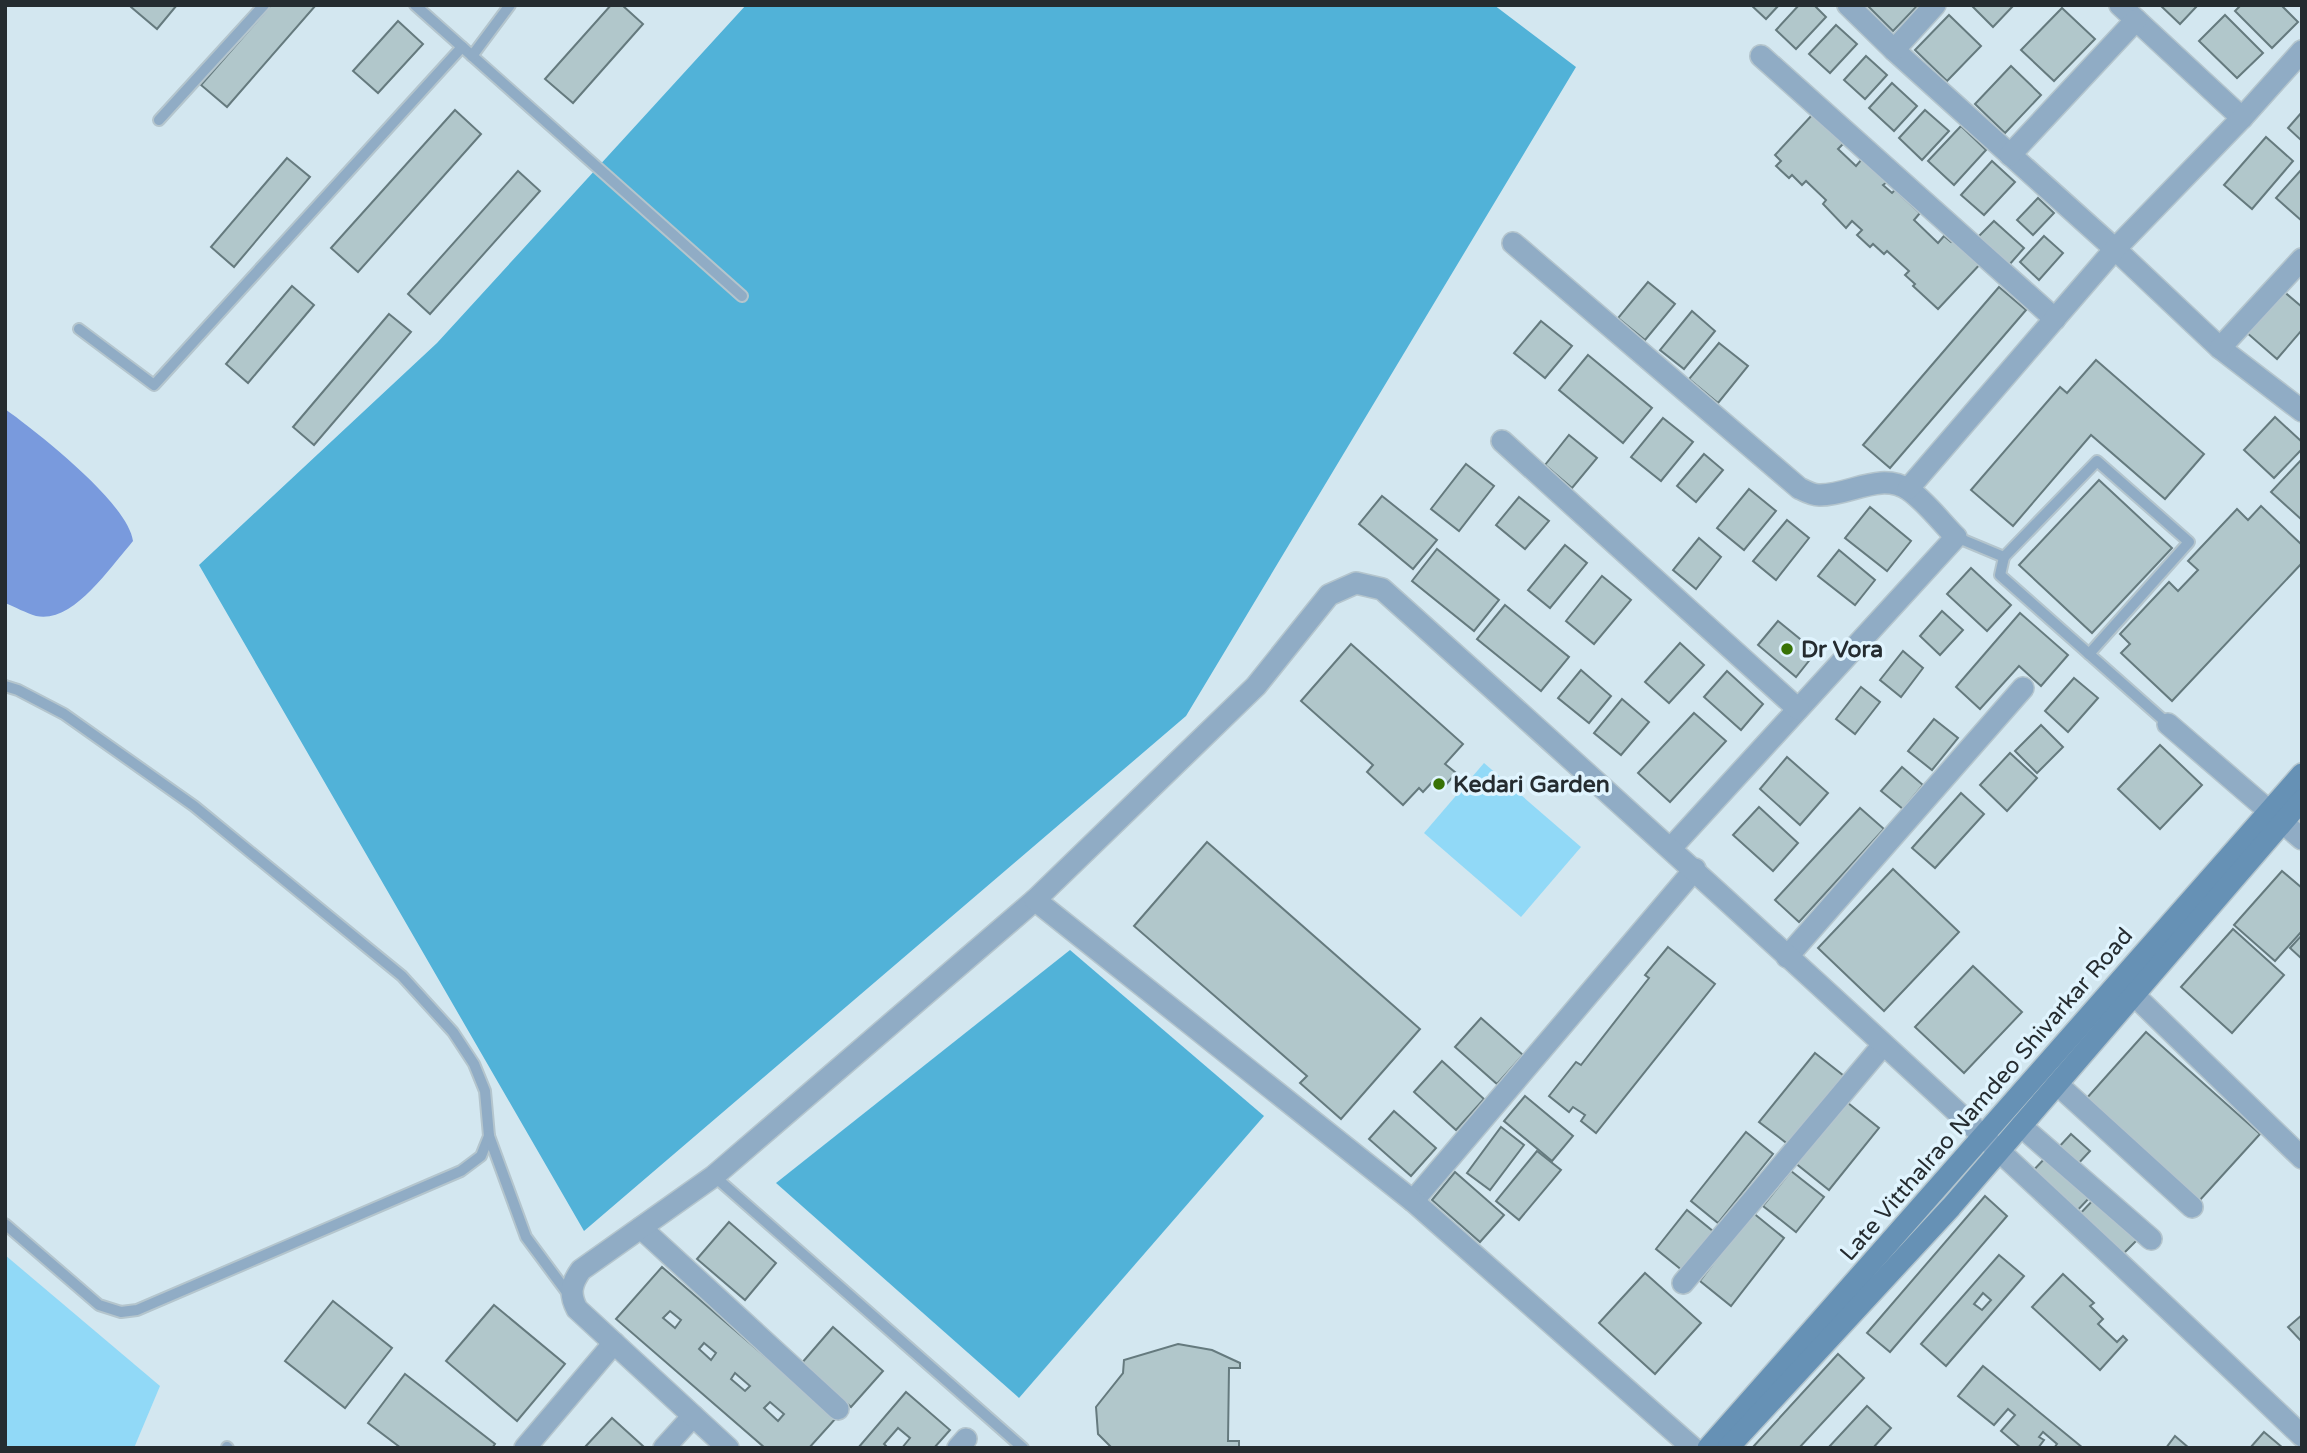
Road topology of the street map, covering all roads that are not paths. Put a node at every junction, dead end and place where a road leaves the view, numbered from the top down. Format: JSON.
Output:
{"nodes":[{"id":1,"x":264,"y":5,"type":"edge"},
{"id":2,"x":415,"y":5,"type":"edge"},
{"id":3,"x":510,"y":5,"type":"edge"},
{"id":4,"x":1847,"y":5,"type":"edge"},
{"id":5,"x":1935,"y":5,"type":"edge"},
{"id":6,"x":2120,"y":5,"type":"edge"},
{"id":7,"x":2136,"y":20,"type":"junction"},
{"id":8,"x":462,"y":47,"type":"junction"},
{"id":9,"x":1894,"y":50,"type":"junction"},
{"id":10,"x":2302,"y":51,"type":"edge"},
{"id":11,"x":472,"y":56,"type":"junction"},
{"id":12,"x":1761,"y":56,"type":"dead end"},
{"id":13,"x":2242,"y":118,"type":"junction"},
{"id":14,"x":159,"y":120,"type":"dead end"},
{"id":15,"x":2010,"y":155,"type":"junction"},
{"id":16,"x":1513,"y":243,"type":"dead end"},
{"id":17,"x":2115,"y":249,"type":"junction"},
{"id":18,"x":2302,"y":259,"type":"edge"},
{"id":19,"x":742,"y":296,"type":"dead end"},
{"id":20,"x":2055,"y":319,"type":"junction"},
{"id":21,"x":79,"y":330,"type":"dead end"},
{"id":22,"x":2220,"y":348,"type":"junction"},
{"id":23,"x":2302,"y":411,"type":"edge"},
{"id":24,"x":1502,"y":440,"type":"dead end"},
{"id":25,"x":1908,"y":489,"type":"junction"},
{"id":26,"x":1956,"y":537,"type":"junction"},
{"id":27,"x":2004,"y":557,"type":"junction"},
{"id":28,"x":2089,"y":654,"type":"junction"},
{"id":29,"x":5,"y":687,"type":"edge"},
{"id":30,"x":2023,"y":688,"type":"dead end"},
{"id":31,"x":1798,"y":709,"type":"junction"},
{"id":32,"x":2168,"y":724,"type":"joint"},
{"id":33,"x":2302,"y":774,"type":"edge"},
{"id":34,"x":2302,"y":800,"type":"edge"},
{"id":35,"x":2276,"y":817,"type":"junction"},
{"id":36,"x":2302,"y":839,"type":"edge"},
{"id":37,"x":1671,"y":848,"type":"junction"},
{"id":38,"x":1695,"y":869,"type":"junction"},
{"id":39,"x":1035,"y":900,"type":"junction"},
{"id":40,"x":1787,"y":957,"type":"junction"},
{"id":41,"x":2134,"y":995,"type":"junction"},
{"id":42,"x":1883,"y":1045,"type":"junction"},
{"id":43,"x":2057,"y":1084,"type":"junction"},
{"id":44,"x":2021,"y":1126,"type":"junction"},
{"id":45,"x":489,"y":1136,"type":"junction"},
{"id":46,"x":1983,"y":1137,"type":"junction"},
{"id":47,"x":1999,"y":1152,"type":"junction"},
{"id":48,"x":2302,"y":1158,"type":"edge"},
{"id":49,"x":714,"y":1176,"type":"junction"},
{"id":50,"x":1413,"y":1201,"type":"junction"},
{"id":51,"x":2192,"y":1207,"type":"dead end"},
{"id":52,"x":5,"y":1224,"type":"edge"},
{"id":53,"x":641,"y":1228,"type":"junction"},
{"id":54,"x":2151,"y":1239,"type":"dead end"},
{"id":55,"x":1683,"y":1283,"type":"dead end"},
{"id":56,"x":571,"y":1298,"type":"junction"},
{"id":57,"x":614,"y":1343,"type":"junction"},
{"id":58,"x":838,"y":1409,"type":"dead end"},
{"id":59,"x":693,"y":1416,"type":"junction"},
{"id":60,"x":2302,"y":1436,"type":"edge"},
{"id":61,"x":525,"y":1448,"type":"edge"},
{"id":62,"x":664,"y":1448,"type":"edge"},
{"id":63,"x":728,"y":1448,"type":"edge"},
{"id":64,"x":1023,"y":1448,"type":"edge"},
{"id":65,"x":1693,"y":1448,"type":"edge"},
{"id":66,"x":1708,"y":1448,"type":"edge"},
{"id":67,"x":1728,"y":1448,"type":"edge"}],
"edges":[{"from":1,"to":14,"type":"lane"},
{"from":2,"to":8,"type":"lane"},
{"from":3,"to":11,"type":"lane"},
{"from":4,"to":9,"type":"street"},
{"from":5,"to":9,"type":"street"},
{"from":6,"to":7,"type":"street"},
{"from":7,"to":13,"type":"street"},
{"from":7,"to":15,"type":"street"},
{"from":8,"to":11,"type":"lane"},
{"from":8,"to":21,"type":"lane"},
{"from":9,"to":15,"type":"street"},
{"from":10,"to":13,"type":"street"},
{"from":11,"to":19,"type":"lane"},
{"from":12,"to":20,"type":"street"},
{"from":13,"to":17,"type":"street"},
{"from":15,"to":17,"type":"street"},
{"from":16,"to":25,"type":"street"},
{"from":17,"to":20,"type":"street"},
{"from":17,"to":22,"type":"street"},
{"from":18,"to":22,"type":"street"},
{"from":20,"to":25,"type":"street"},
{"from":22,"to":23,"type":"street"},
{"from":24,"to":31,"type":"street"},
{"from":25,"to":26,"type":"street"},
{"from":26,"to":27,"type":"lane"},
{"from":26,"to":31,"type":"street"},
{"from":27,"to":28,"type":"lane"},
{"from":27,"to":28,"type":"lane"},
{"from":28,"to":32,"type":"lane"},
{"from":29,"to":45,"type":"lane"},
{"from":30,"to":40,"type":"street"},
{"from":31,"to":37,"type":"street"},
{"from":32,"to":35,"type":"street"},
{"from":33,"to":35,"type":"main road","name":"Late Vitthalrao Namdeo Shivarkar Road"},
{"from":34,"to":35,"type":"main road","name":"Late Vitthalrao Namdeo Shivarkar Road"},
{"from":35,"to":36,"type":"street"},
{"from":35,"to":41,"type":"main road","name":"Late Vitthalrao Namdeo Shivarkar Road"},
{"from":35,"to":46,"type":"main road","name":"Late Vitthalrao Namdeo Shivarkar Road"},
{"from":37,"to":38,"type":"street"},
{"from":37,"to":39,"type":"street"},
{"from":38,"to":40,"type":"street"},
{"from":38,"to":50,"type":"street"},
{"from":39,"to":49,"type":"street"},
{"from":39,"to":50,"type":"street"},
{"from":40,"to":42,"type":"street"},
{"from":41,"to":43,"type":"main road","name":"Late Vitthalrao Namdeo Shivarkar Road"},
{"from":41,"to":48,"type":"street"},
{"from":42,"to":46,"type":"street"},
{"from":42,"to":55,"type":"street"},
{"from":43,"to":44,"type":"main road","name":"Late Vitthalrao Namdeo Shivarkar Road"},
{"from":43,"to":51,"type":"street"},
{"from":44,"to":47,"type":"main road","name":"Late Vitthalrao Namdeo Shivarkar Road"},
{"from":44,"to":54,"type":"street"},
{"from":45,"to":52,"type":"lane"},
{"from":45,"to":56,"type":"lane"},
{"from":46,"to":47,"type":"street"},
{"from":46,"to":66,"type":"main road","name":"Late Vitthalrao Namdeo Shivarkar Road"},
{"from":47,"to":60,"type":"street"},
{"from":47,"to":67,"type":"main road","name":"Late Vitthalrao Namdeo Shivarkar Road"},
{"from":49,"to":53,"type":"street"},
{"from":49,"to":64,"type":"lane"},
{"from":50,"to":65,"type":"street"},
{"from":53,"to":56,"type":"street"},
{"from":53,"to":58,"type":"street"},
{"from":56,"to":57,"type":"street"},
{"from":57,"to":59,"type":"street"},
{"from":57,"to":61,"type":"street"},
{"from":59,"to":62,"type":"street"},
{"from":59,"to":63,"type":"street"}]}
